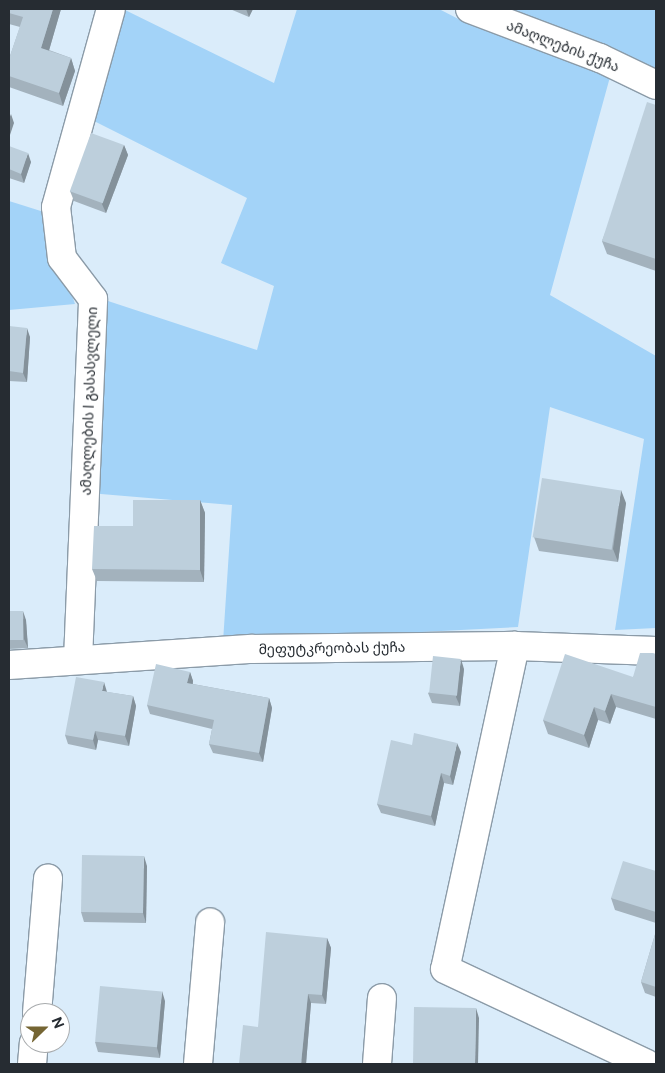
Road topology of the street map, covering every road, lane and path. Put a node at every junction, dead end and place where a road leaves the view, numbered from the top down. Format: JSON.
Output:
{"nodes":[{"id":1,"x":112,"y":9,"type":"edge"},
{"id":2,"x":470,"y":9,"type":"edge"},
{"id":3,"x":656,"y":85,"type":"edge"},
{"id":4,"x":515,"y":646,"type":"junction"},
{"id":5,"x":656,"y":651,"type":"edge"},
{"id":6,"x":78,"y":660,"type":"junction"},
{"id":7,"x":9,"y":665,"type":"edge"},
{"id":8,"x":48,"y":878,"type":"dead end"},
{"id":9,"x":210,"y":923,"type":"dead end"},
{"id":10,"x":382,"y":998,"type":"dead end"},
{"id":11,"x":38,"y":1003,"type":"edge"},
{"id":12,"x":198,"y":1064,"type":"edge"},
{"id":13,"x":377,"y":1064,"type":"edge"},
{"id":14,"x":647,"y":1064,"type":"edge"}],
"edges":[{"from":1,"to":6,"type":"street","name":"ამაღლების I გასასვლელი"},
{"from":2,"to":3,"type":"street","name":"ამაღლების ქუჩა"},
{"from":4,"to":5,"type":"street","name":"მეფუტკრეობას ქუჩა"},
{"from":4,"to":6,"type":"street","name":"მეფუტკრეობას ქუჩა"},
{"from":4,"to":14,"type":"street"},
{"from":6,"to":7,"type":"street","name":"მეფუტკრეობას ქუჩა"},
{"from":8,"to":11,"type":"street"},
{"from":9,"to":12,"type":"street"},
{"from":10,"to":13,"type":"street"}]}
